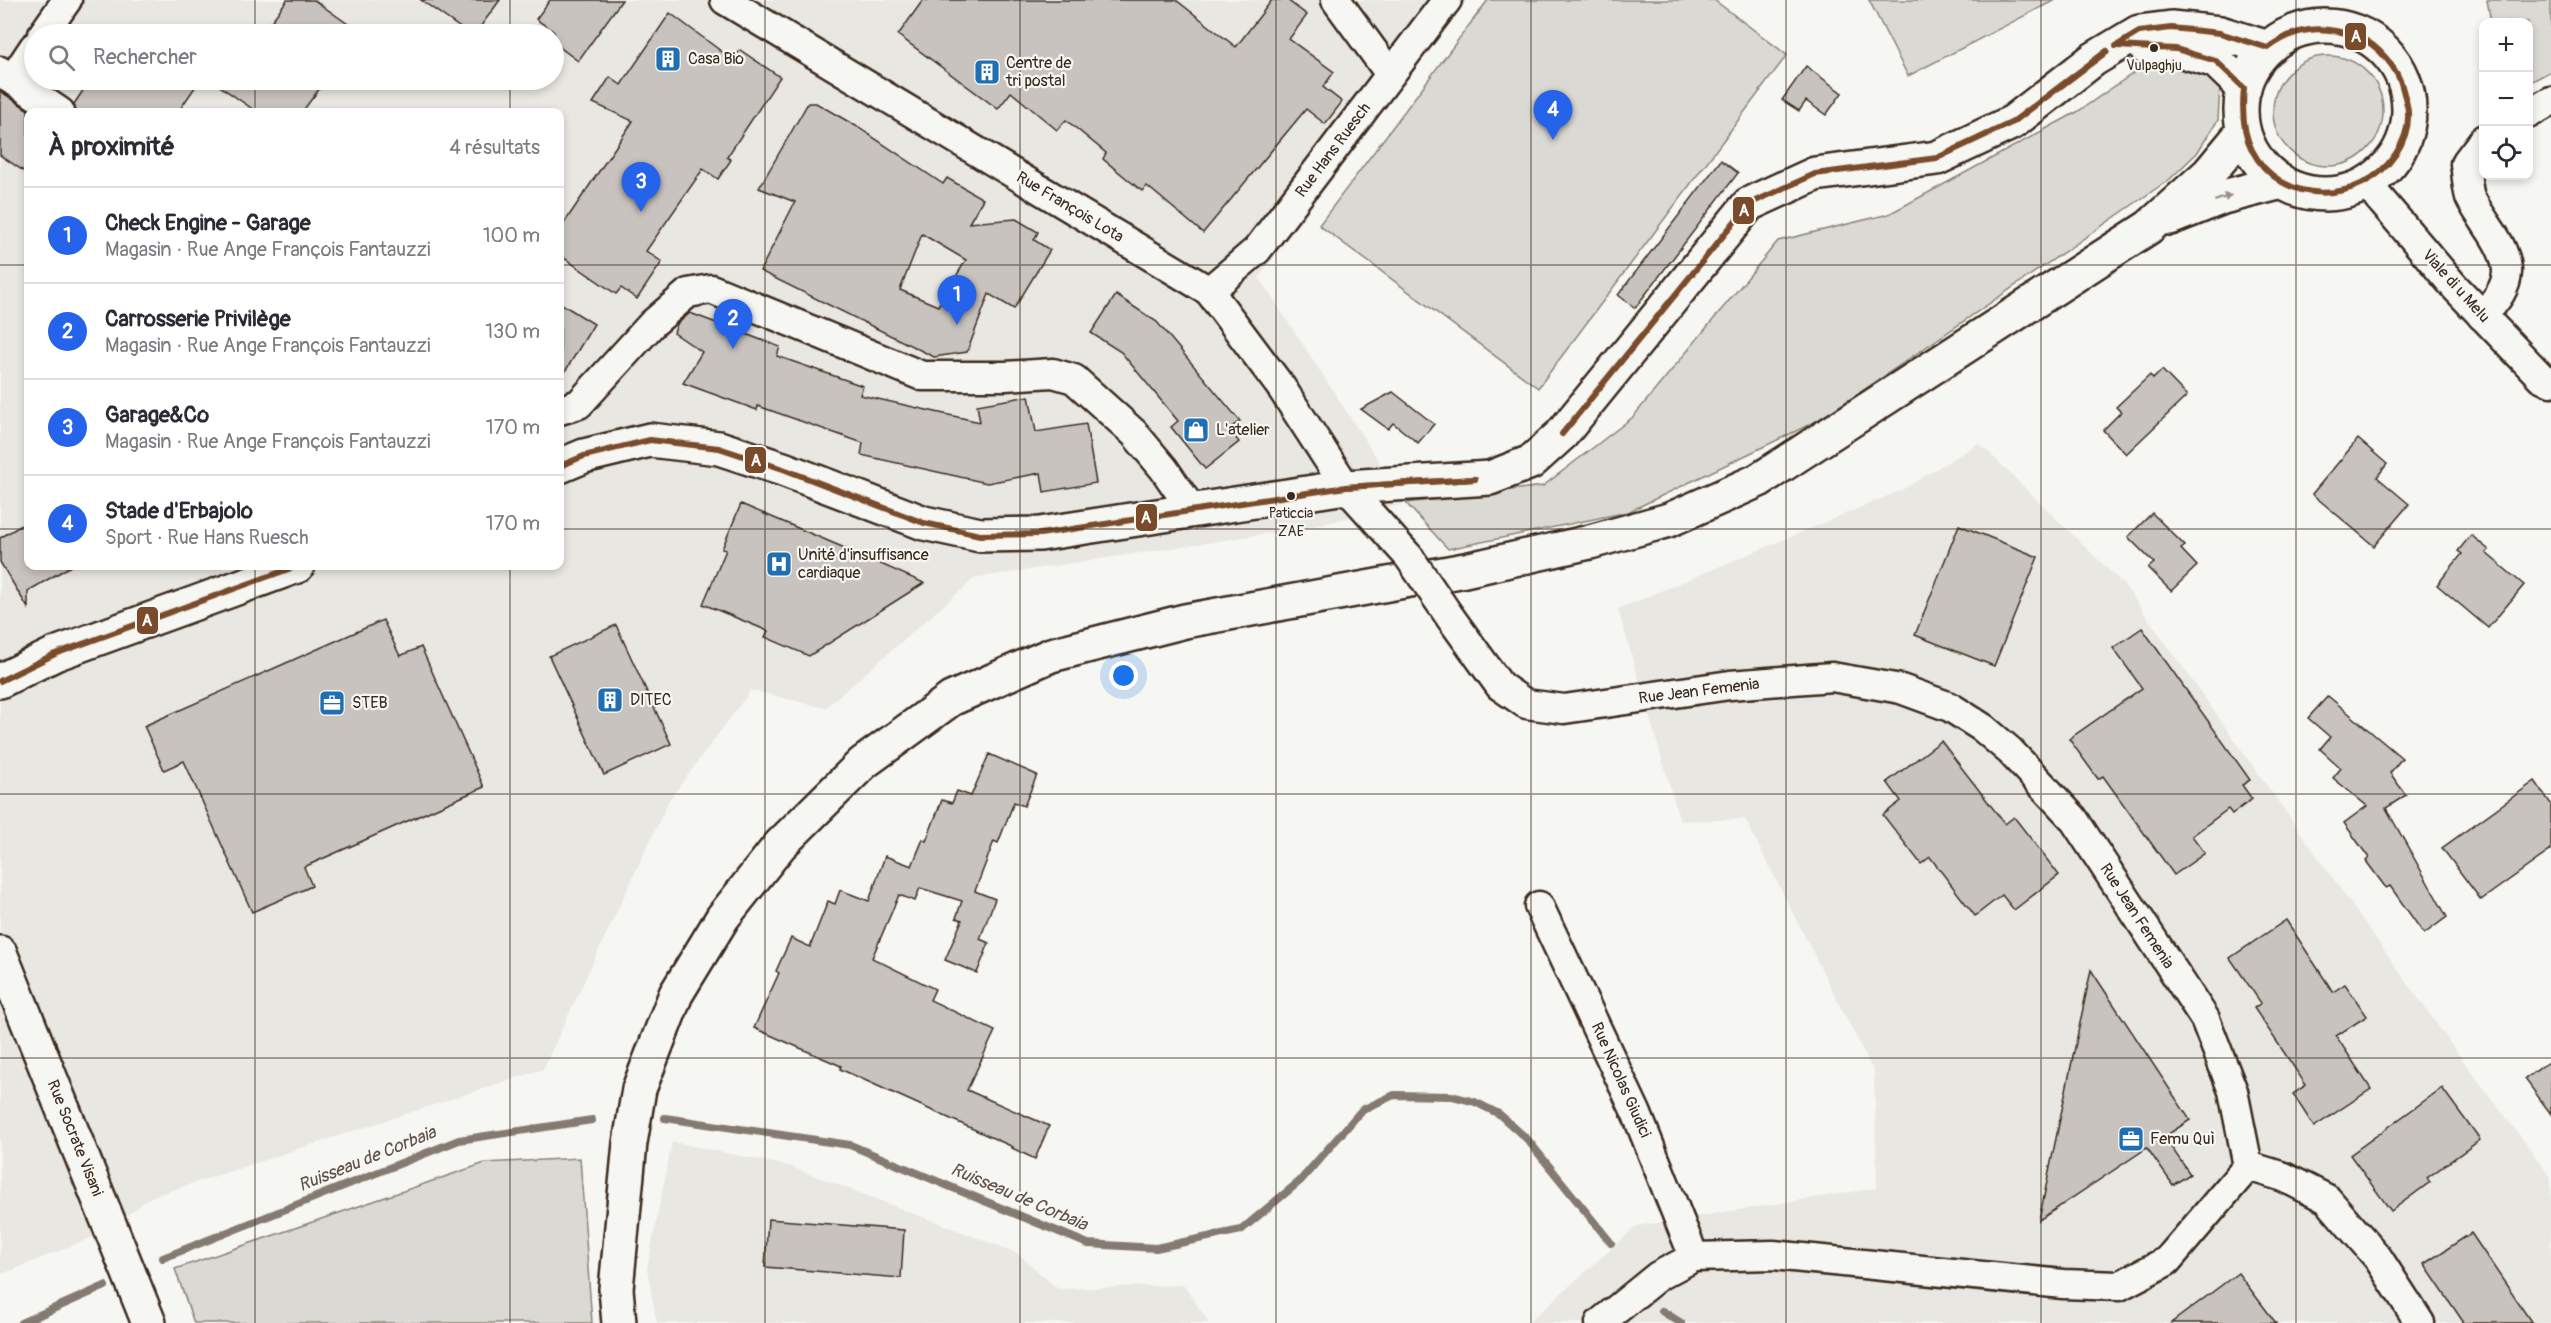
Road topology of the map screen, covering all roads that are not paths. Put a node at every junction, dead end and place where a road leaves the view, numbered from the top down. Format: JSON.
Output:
{"nodes":[{"id":1,"x":67,"y":0,"type":"edge"},
{"id":2,"x":725,"y":0,"type":"edge"},
{"id":3,"x":1336,"y":0,"type":"edge"},
{"id":4,"x":1447,"y":0,"type":"edge"},
{"id":5,"x":2314,"y":13,"type":"edge"},
{"id":6,"x":50,"y":24,"type":"edge"},
{"id":7,"x":2114,"y":46,"type":"junction"},
{"id":8,"x":2268,"y":48,"type":"junction"},
{"id":9,"x":24,"y":58,"type":"edge"},
{"id":10,"x":1390,"y":74,"type":"junction"},
{"id":11,"x":6,"y":76,"type":"edge"},
{"id":12,"x":24,"y":88,"type":"edge"},
{"id":13,"x":2244,"y":88,"type":"junction"},
{"id":14,"x":27,"y":90,"type":"edge"},
{"id":15,"x":2551,"y":101,"type":"edge"},
{"id":16,"x":54,"y":108,"type":"edge"},
{"id":17,"x":2533,"y":112,"type":"edge"},
{"id":18,"x":2533,"y":115,"type":"edge"},
{"id":19,"x":2551,"y":116,"type":"edge"},
{"id":20,"x":2243,"y":132,"type":"junction"},
{"id":21,"x":2479,"y":146,"type":"edge"},
{"id":22,"x":2282,"y":182,"type":"junction"},
{"id":23,"x":2367,"y":184,"type":"junction"},
{"id":24,"x":2149,"y":227,"type":"junction"},
{"id":25,"x":1209,"y":291,"type":"junction"},
{"id":26,"x":2482,"y":316,"type":"junction"},
{"id":27,"x":2551,"y":382,"type":"edge"},
{"id":28,"x":564,"y":409,"type":"edge"},
{"id":29,"x":564,"y":464,"type":"edge"},
{"id":30,"x":1346,"y":487,"type":"junction"},
{"id":31,"x":1192,"y":510,"type":"junction"},
{"id":32,"x":286,"y":570,"type":"edge"},
{"id":33,"x":0,"y":681,"type":"edge"},
{"id":34,"x":1539,"y":906,"type":"dead end"},
{"id":35,"x":0,"y":953,"type":"edge"},
{"id":36,"x":2248,"y":1166,"type":"junction"},
{"id":37,"x":1694,"y":1257,"type":"junction"},
{"id":38,"x":149,"y":1323,"type":"edge"},
{"id":39,"x":619,"y":1323,"type":"edge"},
{"id":40,"x":1600,"y":1323,"type":"edge"},
{"id":41,"x":2420,"y":1323,"type":"edge"}],
"edges":[{"from":1,"to":6,"type":"street"},
{"from":2,"to":25,"type":"street","name":"Rue François Lota"},
{"from":3,"to":10,"type":"street"},
{"from":4,"to":10,"type":"street","name":"Rue Hans Ruesch"},
{"from":5,"to":8,"type":"street"},
{"from":5,"to":23,"type":"street"},
{"from":7,"to":8,"type":"street"},
{"from":7,"to":13,"type":"street"},
{"from":7,"to":30,"type":"street"},
{"from":8,"to":13,"type":"street"},
{"from":9,"to":11,"type":"street"},
{"from":10,"to":25,"type":"street","name":"Rue Hans Ruesch"},
{"from":11,"to":12,"type":"street"},
{"from":13,"to":20,"type":"street"},
{"from":14,"to":16,"type":"street"},
{"from":15,"to":17,"type":"street"},
{"from":18,"to":19,"type":"street"},
{"from":20,"to":22,"type":"street"},
{"from":20,"to":24,"type":"street"},
{"from":21,"to":26,"type":"street"},
{"from":22,"to":23,"type":"street"},
{"from":24,"to":22,"type":"street","one_way":true},
{"from":23,"to":26,"type":"street","name":"Viale di u Melu"},
{"from":24,"to":39,"type":"street"},
{"from":25,"to":30,"type":"street","name":"Rue François Lota"},
{"from":26,"to":27,"type":"street","name":"Viale di u Melu"},
{"from":28,"to":31,"type":"street"},
{"from":29,"to":31,"type":"street"},
{"from":30,"to":31,"type":"street"},
{"from":30,"to":36,"type":"street","name":"Rue Jean Femenia","bridge":true},
{"from":32,"to":33,"type":"street"},
{"from":34,"to":37,"type":"street","name":"Rue Nicolas Giudici"},
{"from":35,"to":38,"type":"street","name":"Rue Socrate Visani"},
{"from":36,"to":37,"type":"street"},
{"from":36,"to":41,"type":"street"},
{"from":37,"to":40,"type":"street"}]}
